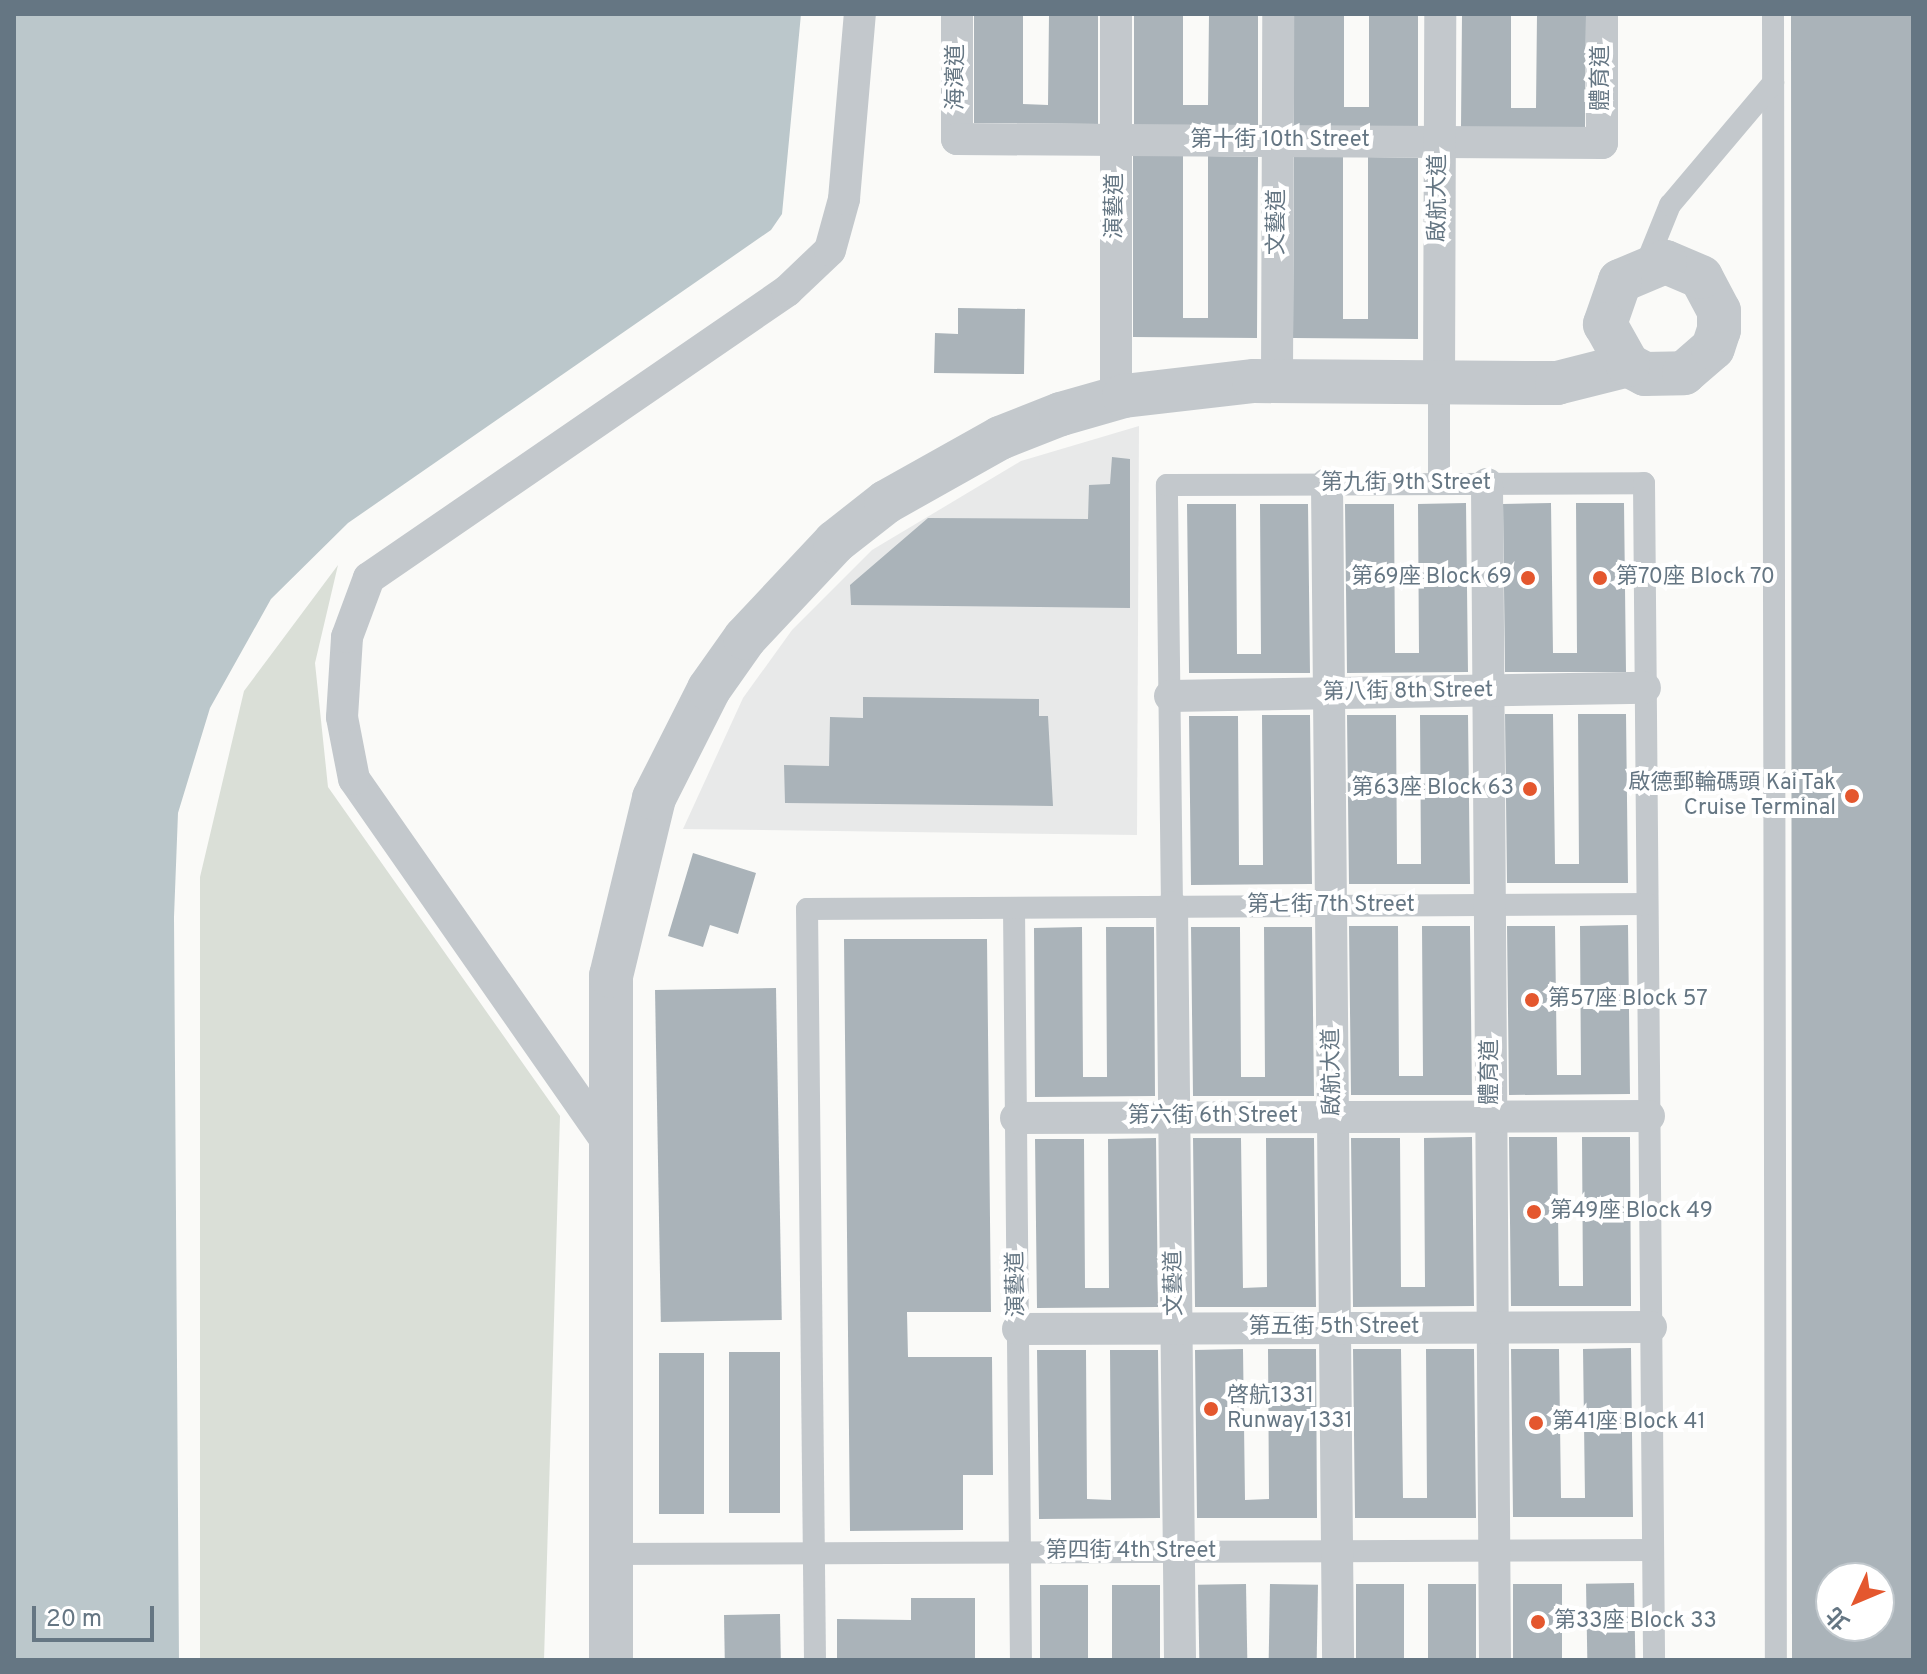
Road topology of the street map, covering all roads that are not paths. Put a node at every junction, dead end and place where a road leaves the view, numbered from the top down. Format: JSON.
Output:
{"nodes":[{"id":1,"x":860,"y":14,"type":"edge"},
{"id":2,"x":957,"y":14,"type":"edge"},
{"id":3,"x":1116,"y":14,"type":"edge"},
{"id":4,"x":1278,"y":14,"type":"edge"},
{"id":5,"x":1440,"y":14,"type":"edge"},
{"id":6,"x":1602,"y":14,"type":"edge"},
{"id":7,"x":1773,"y":14,"type":"edge"},
{"id":8,"x":1773,"y":83,"type":"junction"},
{"id":9,"x":957,"y":139,"type":"joint"},
{"id":10,"x":1115,"y":140,"type":"junction"},
{"id":11,"x":1278,"y":142,"type":"junction"},
{"id":12,"x":1440,"y":142,"type":"junction"},
{"id":13,"x":1602,"y":143,"type":"joint"},
{"id":14,"x":1646,"y":264,"type":"junction"},
{"id":15,"x":1628,"y":365,"type":"junction"},
{"id":16,"x":1277,"y":381,"type":"junction"},
{"id":17,"x":1439,"y":383,"type":"junction"},
{"id":18,"x":1116,"y":399,"type":"junction"},
{"id":19,"x":1327,"y":484,"type":"junction"},
{"id":20,"x":1439,"y":484,"type":"junction"},
{"id":21,"x":1487,"y":484,"type":"junction"},
{"id":22,"x":1645,"y":688,"type":"junction"},
{"id":23,"x":1489,"y":691,"type":"junction"},
{"id":24,"x":1330,"y":694,"type":"junction"},
{"id":25,"x":1170,"y":696,"type":"junction"},
{"id":26,"x":1647,"y":904,"type":"junction"},
{"id":27,"x":1490,"y":905,"type":"junction"},
{"id":28,"x":1331,"y":906,"type":"junction"},
{"id":29,"x":1172,"y":907,"type":"junction"},
{"id":30,"x":1014,"y":908,"type":"junction"},
{"id":31,"x":1491,"y":1116,"type":"junction"},
{"id":32,"x":1649,"y":1116,"type":"junction"},
{"id":33,"x":1174,"y":1117,"type":"junction"},
{"id":34,"x":1333,"y":1117,"type":"junction"},
{"id":35,"x":1016,"y":1118,"type":"junction"},
{"id":36,"x":610,"y":1146,"type":"junction"},
{"id":37,"x":1493,"y":1327,"type":"junction"},
{"id":38,"x":1651,"y":1327,"type":"junction"},
{"id":39,"x":1335,"y":1328,"type":"junction"},
{"id":40,"x":1018,"y":1329,"type":"junction"},
{"id":41,"x":1176,"y":1329,"type":"junction"},
{"id":42,"x":1653,"y":1550,"type":"junction"},
{"id":43,"x":1179,"y":1551,"type":"junction"},
{"id":44,"x":1337,"y":1551,"type":"junction"},
{"id":45,"x":1494,"y":1551,"type":"junction"},
{"id":46,"x":1020,"y":1552,"type":"junction"},
{"id":47,"x":814,"y":1553,"type":"junction"},
{"id":48,"x":608,"y":1554,"type":"junction"},
{"id":49,"x":611,"y":1660,"type":"edge"},
{"id":50,"x":815,"y":1660,"type":"edge"},
{"id":51,"x":1021,"y":1660,"type":"edge"},
{"id":52,"x":1180,"y":1660,"type":"edge"},
{"id":53,"x":1338,"y":1660,"type":"edge"},
{"id":54,"x":1495,"y":1660,"type":"edge"},
{"id":55,"x":1654,"y":1660,"type":"edge"},
{"id":56,"x":1776,"y":1660,"type":"edge"}],
"edges":[{"from":1,"to":36,"type":"street"},
{"from":2,"to":9,"type":"street","name":"海濱道"},
{"from":3,"to":10,"type":"street","name":"演藝道"},
{"from":4,"to":11,"type":"street","name":"文藝道"},
{"from":5,"to":12,"type":"street","name":"啟航大道"},
{"from":6,"to":13,"type":"street","name":"體育道"},
{"from":7,"to":8,"type":"lane"},
{"from":8,"to":14,"type":"lane"},
{"from":8,"to":56,"type":"lane"},
{"from":9,"to":10,"type":"street","name":"第十街 10th Street"},
{"from":10,"to":11,"type":"street","name":"第十街 10th Street"},
{"from":10,"to":18,"type":"street","name":"演藝道"},
{"from":11,"to":12,"type":"street","name":"第十街 10th Street"},
{"from":11,"to":16,"type":"street","name":"文藝道"},
{"from":12,"to":13,"type":"street","name":"第十街 10th Street"},
{"from":12,"to":17,"type":"street","name":"啟航大道"},
{"from":14,"to":15,"type":"street"},
{"from":14,"to":15,"type":"street"},
{"from":15,"to":17,"type":"street"},
{"from":16,"to":17,"type":"street"},
{"from":16,"to":18,"type":"street"},
{"from":17,"to":20,"type":"lane"},
{"from":18,"to":36,"type":"street"},
{"from":19,"to":20,"type":"lane","name":"第九街 9th Street"},
{"from":19,"to":24,"type":"street","name":"啟航大道"},
{"from":19,"to":25,"type":"lane","name":"第九街 9th Street"},
{"from":20,"to":21,"type":"lane","name":"第九街 9th Street"},
{"from":21,"to":22,"type":"lane","name":"第九街 9th Street"},
{"from":21,"to":23,"type":"street","name":"體育道"},
{"from":22,"to":23,"type":"street","name":"第八街 8th Street"},
{"from":22,"to":26,"type":"lane"},
{"from":23,"to":24,"type":"street","name":"第八街 8th Street"},
{"from":23,"to":27,"type":"street","name":"體育道"},
{"from":24,"to":25,"type":"street","name":"第八街 8th Street"},
{"from":24,"to":28,"type":"street","name":"啟航大道"},
{"from":25,"to":29,"type":"lane"},
{"from":26,"to":27,"type":"lane","name":"第七街 7th Street"},
{"from":26,"to":32,"type":"lane"},
{"from":27,"to":28,"type":"lane","name":"第七街 7th Street"},
{"from":27,"to":31,"type":"street","name":"體育道"},
{"from":28,"to":29,"type":"lane","name":"第七街 7th Street"},
{"from":28,"to":34,"type":"street","name":"啟航大道"},
{"from":29,"to":30,"type":"lane","name":"第七街 7th Street"},
{"from":29,"to":33,"type":"street","name":"文藝道"},
{"from":30,"to":35,"type":"lane","name":"演藝道"},
{"from":30,"to":47,"type":"lane","name":"第七街 7th Street"},
{"from":31,"to":32,"type":"street","name":"第六街 6th Street"},
{"from":31,"to":34,"type":"street","name":"第六街 6th Street"},
{"from":31,"to":37,"type":"street","name":"體育道"},
{"from":32,"to":38,"type":"lane"},
{"from":33,"to":34,"type":"street","name":"第六街 6th Street"},
{"from":33,"to":35,"type":"street","name":"第六街 6th Street"},
{"from":33,"to":41,"type":"street","name":"文藝道"},
{"from":34,"to":39,"type":"street","name":"啟航大道"},
{"from":35,"to":40,"type":"lane","name":"演藝道"},
{"from":36,"to":48,"type":"street"},
{"from":37,"to":38,"type":"street","name":"第五街 5th Street"},
{"from":37,"to":39,"type":"street","name":"第五街 5th Street"},
{"from":37,"to":45,"type":"street","name":"體育道"},
{"from":38,"to":42,"type":"lane"},
{"from":39,"to":41,"type":"street","name":"第五街 5th Street"},
{"from":39,"to":44,"type":"street","name":"啟航大道"},
{"from":40,"to":41,"type":"street","name":"第五街 5th Street"},
{"from":40,"to":46,"type":"lane","name":"演藝道"},
{"from":41,"to":43,"type":"street","name":"文藝道"},
{"from":42,"to":45,"type":"lane","name":"第四街 4th Street"},
{"from":42,"to":55,"type":"lane"},
{"from":43,"to":44,"type":"lane","name":"第四街 4th Street"},
{"from":43,"to":46,"type":"lane","name":"第四街 4th Street"},
{"from":43,"to":52,"type":"street","name":"文藝道"},
{"from":44,"to":45,"type":"lane","name":"第四街 4th Street"},
{"from":44,"to":53,"type":"street","name":"啟航大道"},
{"from":45,"to":54,"type":"street","name":"體育道"},
{"from":46,"to":47,"type":"lane","name":"第四街 4th Street"},
{"from":46,"to":51,"type":"lane","name":"演藝道"},
{"from":47,"to":48,"type":"lane","name":"第四街 4th Street"},
{"from":47,"to":50,"type":"lane"},
{"from":48,"to":49,"type":"street"}]}
